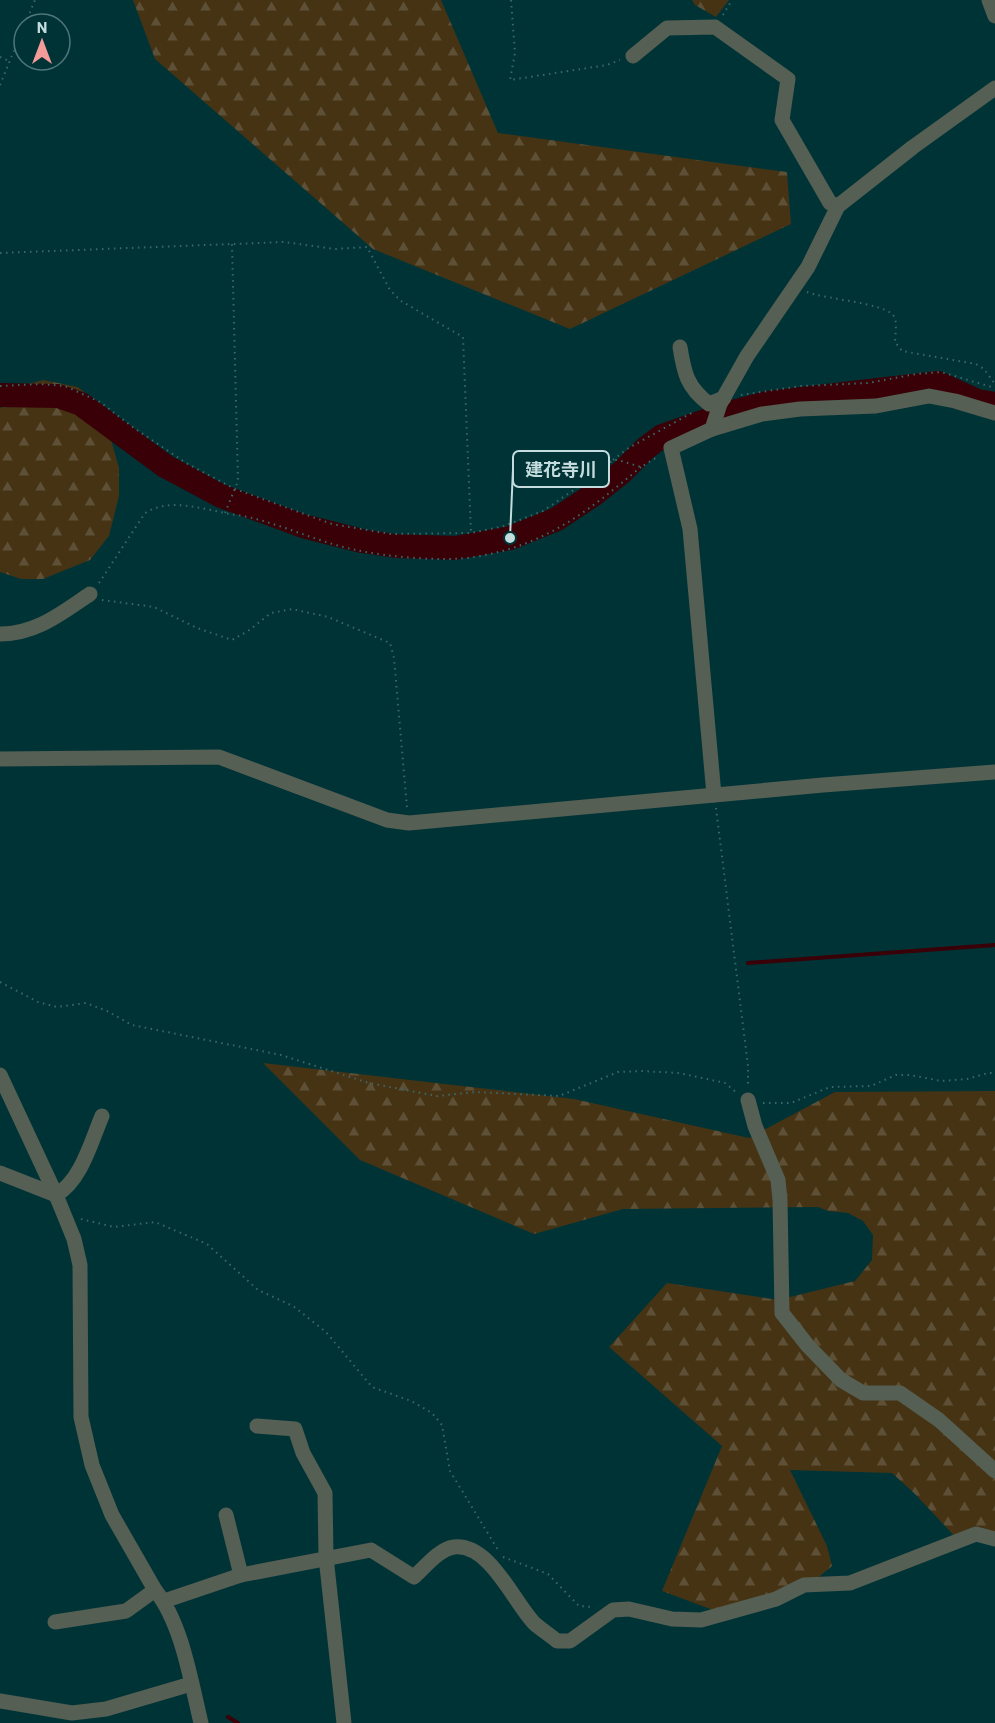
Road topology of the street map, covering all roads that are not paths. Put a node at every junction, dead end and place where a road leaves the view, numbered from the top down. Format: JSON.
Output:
{"nodes":[{"id":1,"x":989,"y":0,"type":"edge"},
{"id":2,"x":995,"y":16,"type":"edge"},
{"id":3,"x":633,"y":56,"type":"road end"},
{"id":4,"x":995,"y":88,"type":"edge"},
{"id":5,"x":838,"y":206,"type":"junction"},
{"id":6,"x":680,"y":346,"type":"dead end"},
{"id":7,"x":718,"y":402,"type":"junction"},
{"id":8,"x":995,"y":413,"type":"edge"},
{"id":9,"x":713,"y":426,"type":"junction"},
{"id":10,"x":90,"y":594,"type":"road end"},
{"id":11,"x":0,"y":634,"type":"edge"},
{"id":12,"x":0,"y":759,"type":"edge"},
{"id":13,"x":995,"y":772,"type":"edge"},
{"id":14,"x":714,"y":795,"type":"junction"},
{"id":15,"x":0,"y":1075,"type":"edge"},
{"id":16,"x":748,"y":1100,"type":"road end"},
{"id":17,"x":102,"y":1116,"type":"dead end"},
{"id":18,"x":0,"y":1173,"type":"edge"},
{"id":19,"x":56,"y":1195,"type":"junction"},
{"id":20,"x":257,"y":1426,"type":"dead end"},
{"id":21,"x":995,"y":1471,"type":"edge"},
{"id":22,"x":226,"y":1515,"type":"dead end"},
{"id":23,"x":995,"y":1539,"type":"edge"},
{"id":24,"x":326,"y":1557,"type":"junction"},
{"id":25,"x":241,"y":1575,"type":"junction"},
{"id":26,"x":160,"y":1595,"type":"junction"},
{"id":27,"x":55,"y":1622,"type":"dead end"},
{"id":28,"x":191,"y":1684,"type":"junction"},
{"id":29,"x":0,"y":1701,"type":"edge"},
{"id":30,"x":201,"y":1723,"type":"edge"},
{"id":31,"x":344,"y":1723,"type":"edge"}],
"edges":[{"from":1,"to":2,"type":"street"},
{"from":3,"to":5,"type":"street"},
{"from":4,"to":5,"type":"street"},
{"from":5,"to":7,"type":"street"},
{"from":6,"to":7,"type":"street"},
{"from":7,"to":9,"type":"street"},
{"from":8,"to":9,"type":"street"},
{"from":9,"to":14,"type":"street"},
{"from":10,"to":11,"type":"street"},
{"from":12,"to":14,"type":"street"},
{"from":13,"to":14,"type":"street"},
{"from":15,"to":19,"type":"street"},
{"from":16,"to":21,"type":"street"},
{"from":17,"to":19,"type":"street"},
{"from":18,"to":19,"type":"street"},
{"from":19,"to":26,"type":"street"},
{"from":20,"to":24,"type":"street"},
{"from":22,"to":25,"type":"street"},
{"from":23,"to":24,"type":"street"},
{"from":24,"to":25,"type":"street"},
{"from":24,"to":31,"type":"street"},
{"from":25,"to":26,"type":"street"},
{"from":26,"to":27,"type":"street"},
{"from":26,"to":28,"type":"street"},
{"from":28,"to":29,"type":"street"},
{"from":28,"to":30,"type":"street"}]}
